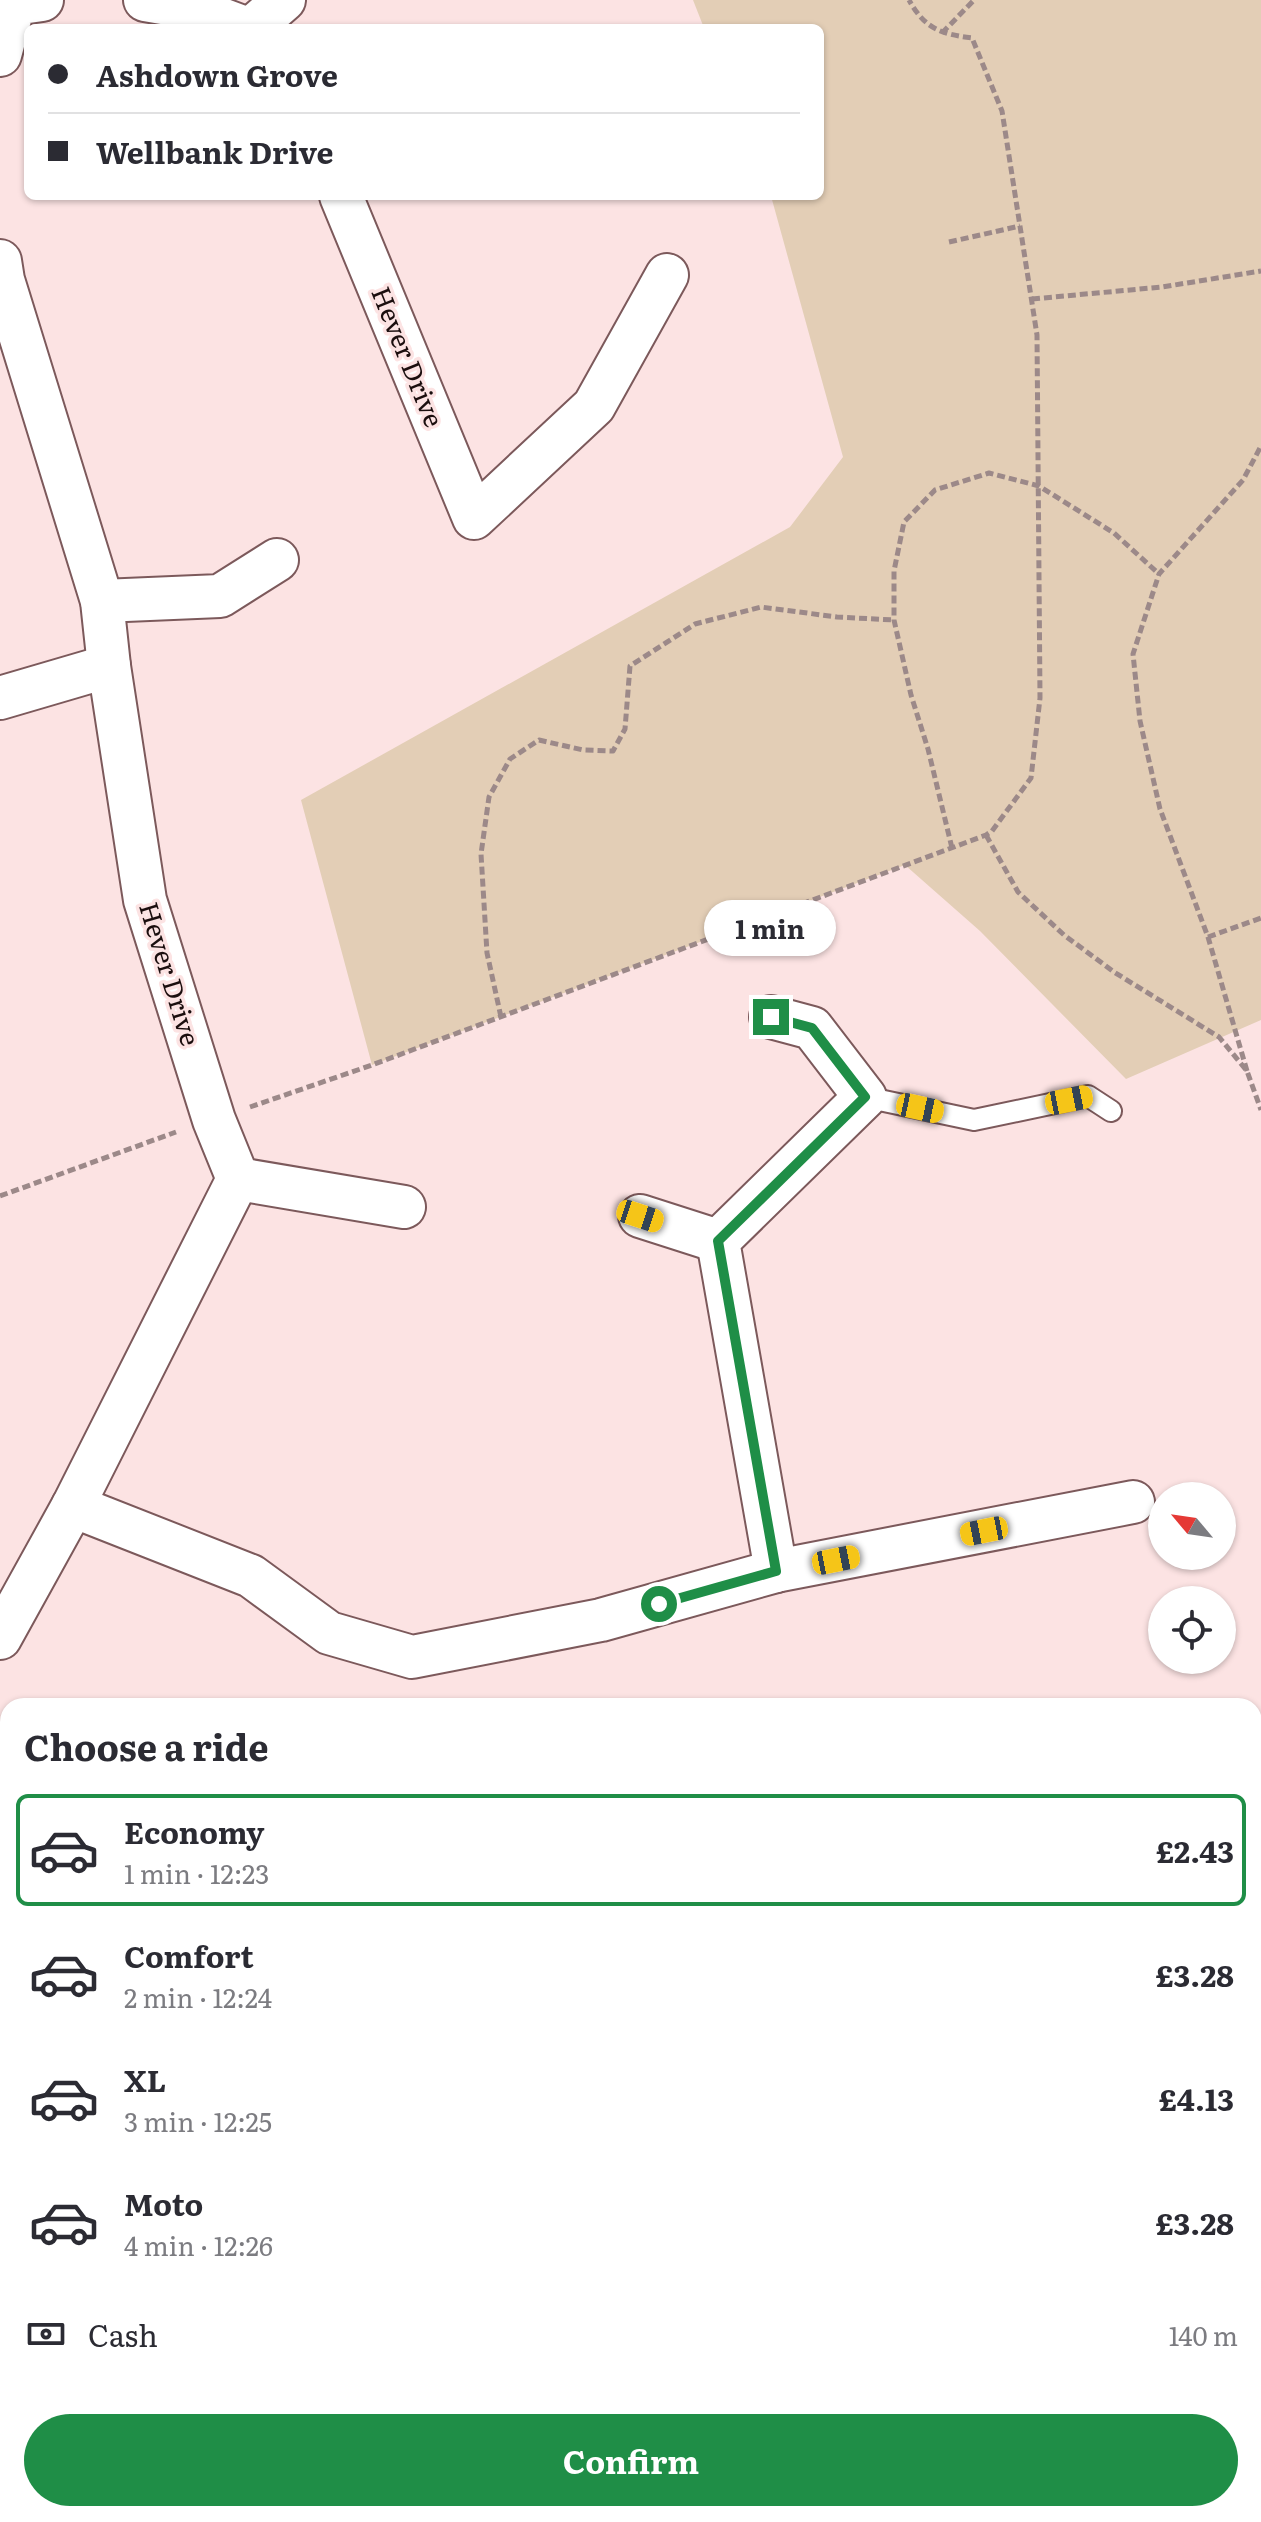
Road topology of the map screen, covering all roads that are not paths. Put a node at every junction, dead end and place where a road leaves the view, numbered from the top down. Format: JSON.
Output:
{"nodes":[{"id":1,"x":42,"y":0,"type":"edge"},
{"id":2,"x":145,"y":0,"type":"edge"},
{"id":3,"x":284,"y":0,"type":"edge"},
{"id":4,"x":234,"y":24,"type":"edge"},
{"id":5,"x":257,"y":24,"type":"edge"},
{"id":6,"x":0,"y":55,"type":"edge"},
{"id":7,"x":343,"y":200,"type":"edge"},
{"id":8,"x":1,"y":274,"type":"edge"},
{"id":9,"x":667,"y":275,"type":"dead end"},
{"id":10,"x":277,"y":560,"type":"dead end"},
{"id":11,"x":102,"y":601,"type":"junction"},
{"id":12,"x":109,"y":666,"type":"junction"},
{"id":13,"x":0,"y":698,"type":"edge"},
{"id":14,"x":771,"y":1017,"type":"dead end"},
{"id":15,"x":865,"y":1097,"type":"junction"},
{"id":16,"x":1111,"y":1111,"type":"dead end"},
{"id":17,"x":238,"y":1179,"type":"junction"},
{"id":18,"x":404,"y":1207,"type":"dead end"},
{"id":19,"x":640,"y":1216,"type":"dead end"},
{"id":20,"x":718,"y":1241,"type":"junction"},
{"id":21,"x":1133,"y":1502,"type":"dead end"},
{"id":22,"x":73,"y":1506,"type":"junction"},
{"id":23,"x":776,"y":1571,"type":"junction"},
{"id":24,"x":0,"y":1638,"type":"edge"}],
"edges":[{"from":1,"to":6,"type":"street"},
{"from":2,"to":4,"type":"street"},
{"from":3,"to":5,"type":"street"},
{"from":7,"to":9,"type":"street","name":"Hever Drive"},
{"from":8,"to":11,"type":"street","name":"Hever Drive"},
{"from":10,"to":11,"type":"street"},
{"from":11,"to":12,"type":"street","name":"Hever Drive"},
{"from":12,"to":13,"type":"street"},
{"from":12,"to":17,"type":"street","name":"Hever Drive"},
{"from":14,"to":15,"type":"street"},
{"from":15,"to":16,"type":"lane"},
{"from":15,"to":20,"type":"street"},
{"from":17,"to":18,"type":"street"},
{"from":17,"to":22,"type":"street"},
{"from":19,"to":20,"type":"street"},
{"from":20,"to":23,"type":"street"},
{"from":21,"to":23,"type":"street"},
{"from":22,"to":23,"type":"street"},
{"from":22,"to":24,"type":"street"}]}
